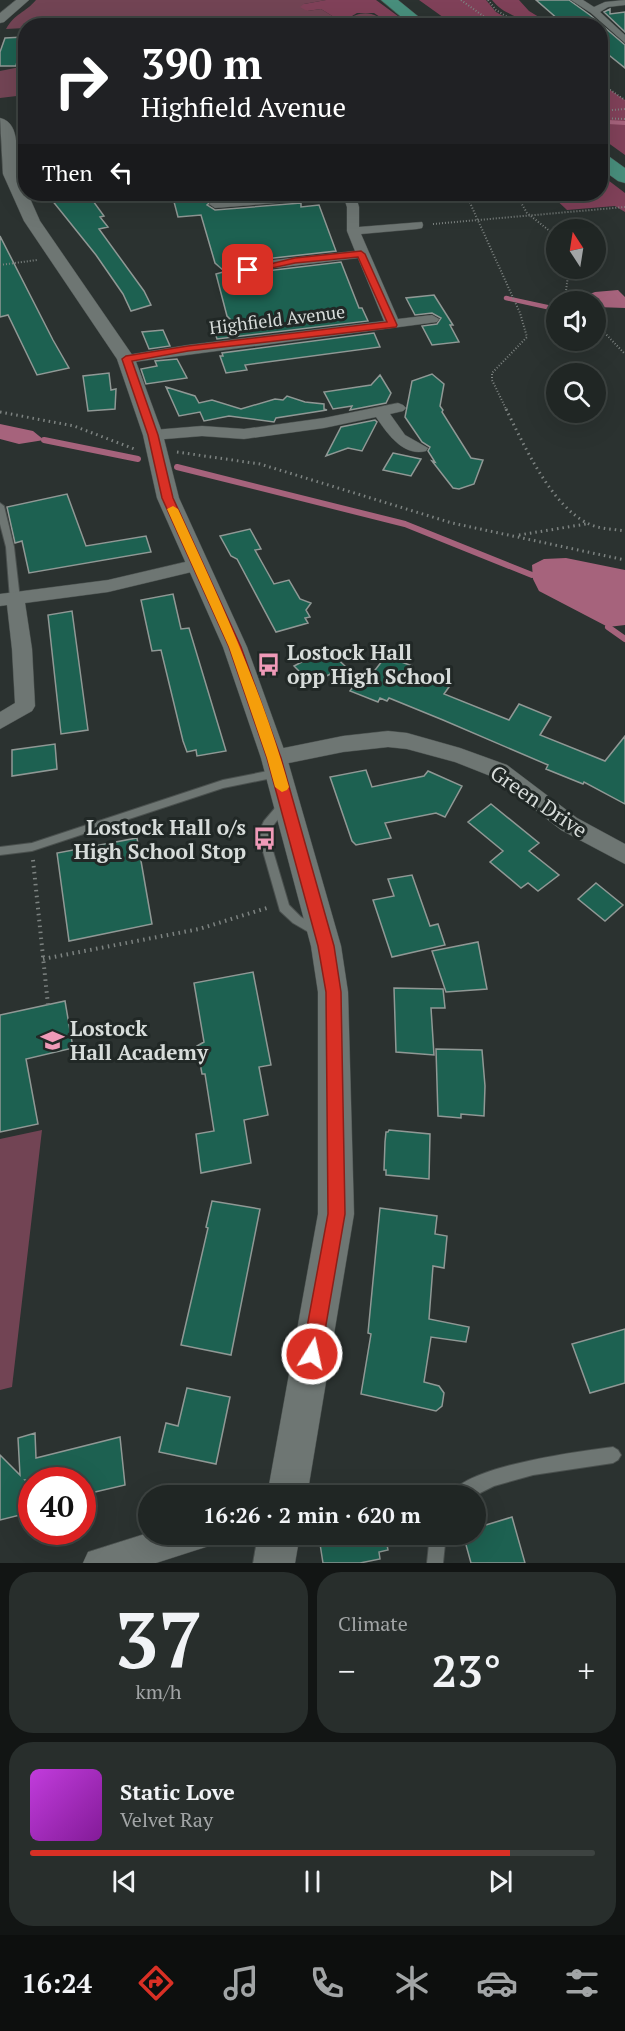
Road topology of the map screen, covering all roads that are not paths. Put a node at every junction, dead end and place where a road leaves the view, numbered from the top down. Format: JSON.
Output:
{"nodes":[{"id":1,"x":23,"y":0,"type":"edge"},
{"id":2,"x":388,"y":0,"type":"edge"},
{"id":3,"x":410,"y":0,"type":"edge"},
{"id":4,"x":576,"y":0,"type":"edge"},
{"id":5,"x":625,"y":2,"type":"edge"},
{"id":6,"x":594,"y":11,"type":"junction"},
{"id":7,"x":412,"y":18,"type":"edge"},
{"id":8,"x":435,"y":18,"type":"edge"},
{"id":9,"x":601,"y":18,"type":"edge"},
{"id":10,"x":0,"y":19,"type":"edge"},
{"id":11,"x":608,"y":24,"type":"edge"},
{"id":12,"x":625,"y":40,"type":"edge"},
{"id":13,"x":0,"y":122,"type":"edge"},
{"id":14,"x":608,"y":148,"type":"edge"},
{"id":15,"x":17,"y":158,"type":"edge"},
{"id":16,"x":625,"y":161,"type":"edge"},
{"id":17,"x":608,"y":165,"type":"edge"},
{"id":18,"x":625,"y":177,"type":"edge"},
{"id":19,"x":18,"y":194,"type":"edge"},
{"id":20,"x":22,"y":201,"type":"edge"},
{"id":21,"x":251,"y":201,"type":"edge"},
{"id":22,"x":351,"y":201,"type":"edge"},
{"id":23,"x":214,"y":204,"type":"dead end"},
{"id":24,"x":417,"y":225,"type":"road end"},
{"id":25,"x":353,"y":231,"type":"junction"},
{"id":26,"x":361,"y":254,"type":"junction"},
{"id":27,"x":231,"y":275,"type":"dead end"},
{"id":28,"x":432,"y":320,"type":"dead end"},
{"id":29,"x":393,"y":325,"type":"junction"},
{"id":30,"x":126,"y":359,"type":"junction"},
{"id":31,"x":398,"y":408,"type":"dead end"},
{"id":32,"x":380,"y":412,"type":"junction"},
{"id":33,"x":155,"y":442,"type":"junction"},
{"id":34,"x":420,"y":448,"type":"dead end"},
{"id":35,"x":0,"y":506,"type":"edge"},
{"id":36,"x":198,"y":566,"type":"junction"},
{"id":37,"x":7,"y":599,"type":"edge"},
{"id":38,"x":0,"y":722,"type":"edge"},
{"id":39,"x":276,"y":765,"type":"junction"},
{"id":40,"x":286,"y":803,"type":"junction"},
{"id":41,"x":0,"y":851,"type":"edge"},
{"id":42,"x":625,"y":855,"type":"edge"},
{"id":43,"x":323,"y":935,"type":"junction"},
{"id":44,"x":613,"y":1455,"type":"dead end"},
{"id":45,"x":289,"y":1485,"type":"edge"},
{"id":46,"x":482,"y":1485,"type":"edge"},
{"id":47,"x":162,"y":1545,"type":"edge"},
{"id":48,"x":277,"y":1545,"type":"edge"},
{"id":49,"x":437,"y":1545,"type":"edge"},
{"id":50,"x":99,"y":1563,"type":"edge"},
{"id":51,"x":274,"y":1563,"type":"edge"},
{"id":52,"x":435,"y":1563,"type":"edge"}],
"edges":[{"from":1,"to":10,"type":"street"},
{"from":2,"to":7,"type":"highway"},
{"from":3,"to":8,"type":"highway"},
{"from":4,"to":6,"type":"street"},
{"from":5,"to":6,"type":"street"},
{"from":6,"to":9,"type":"street"},
{"from":11,"to":12,"type":"street"},
{"from":13,"to":15,"type":"street"},
{"from":14,"to":16,"type":"highway"},
{"from":15,"to":19,"type":"street"},
{"from":17,"to":18,"type":"highway"},
{"from":20,"to":30,"type":"street"},
{"from":21,"to":23,"type":"street"},
{"from":22,"to":25,"type":"street"},
{"from":24,"to":25,"type":"street"},
{"from":25,"to":26,"type":"street"},
{"from":26,"to":27,"type":"street"},
{"from":26,"to":29,"type":"street"},
{"from":28,"to":29,"type":"street","name":"Highfield Avenue"},
{"from":29,"to":30,"type":"street","name":"Highfield Avenue"},
{"from":30,"to":33,"type":"street"},
{"from":31,"to":32,"type":"street"},
{"from":32,"to":33,"type":"street"},
{"from":32,"to":34,"type":"street"},
{"from":33,"to":36,"type":"street"},
{"from":35,"to":37,"type":"lane"},
{"from":36,"to":37,"type":"street"},
{"from":36,"to":39,"type":"street"},
{"from":37,"to":38,"type":"street"},
{"from":39,"to":40,"type":"street"},
{"from":39,"to":41,"type":"lane"},
{"from":39,"to":42,"type":"street","name":"Green Drive"},
{"from":40,"to":43,"type":"street"},
{"from":40,"to":43,"type":"lane"},
{"from":43,"to":45,"type":"street"},
{"from":44,"to":46,"type":"lane"},
{"from":47,"to":50,"type":"street"},
{"from":48,"to":51,"type":"street"},
{"from":49,"to":52,"type":"lane"}]}
